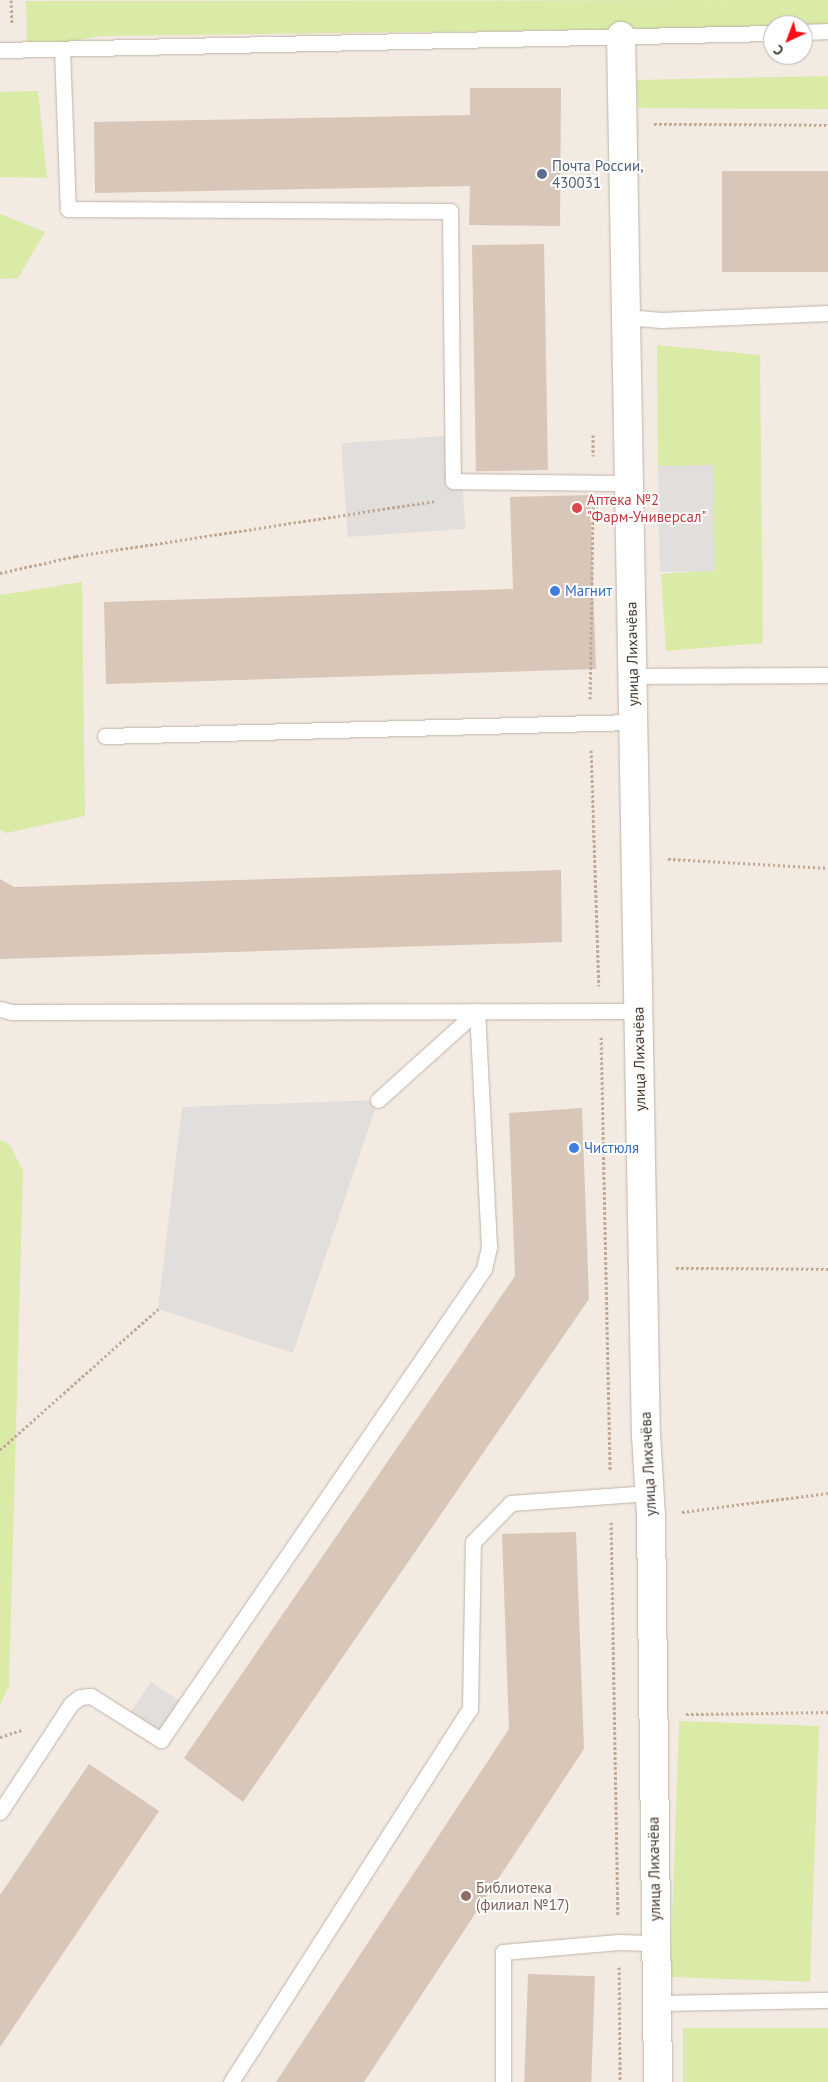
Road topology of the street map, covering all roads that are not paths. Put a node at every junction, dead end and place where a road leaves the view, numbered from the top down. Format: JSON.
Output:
{"nodes":[{"id":1,"x":828,"y":31,"type":"edge"},
{"id":2,"x":763,"y":32,"type":"edge"},
{"id":3,"x":813,"y":32,"type":"edge"},
{"id":4,"x":621,"y":36,"type":"junction"},
{"id":5,"x":62,"y":49,"type":"junction"},
{"id":6,"x":0,"y":50,"type":"edge"},
{"id":7,"x":828,"y":313,"type":"edge"},
{"id":8,"x":626,"y":317,"type":"junction"},
{"id":9,"x":629,"y":483,"type":"junction"},
{"id":10,"x":828,"y":675,"type":"edge"},
{"id":11,"x":632,"y":676,"type":"junction"},
{"id":12,"x":633,"y":722,"type":"junction"},
{"id":13,"x":105,"y":736,"type":"dead end"},
{"id":14,"x":0,"y":1009,"type":"edge"},
{"id":15,"x":477,"y":1011,"type":"junction"},
{"id":16,"x":638,"y":1011,"type":"junction"},
{"id":17,"x":378,"y":1100,"type":"dead end"},
{"id":18,"x":650,"y":1504,"type":"junction"},
{"id":19,"x":0,"y":1812,"type":"edge"},
{"id":20,"x":655,"y":1943,"type":"junction"},
{"id":21,"x":828,"y":2000,"type":"edge"},
{"id":22,"x":656,"y":2003,"type":"junction"},
{"id":23,"x":231,"y":2082,"type":"edge"},
{"id":24,"x":503,"y":2082,"type":"edge"},
{"id":25,"x":658,"y":2082,"type":"edge"}],
"edges":[{"from":1,"to":3,"type":"lane"},
{"from":2,"to":4,"type":"lane"},
{"from":4,"to":5,"type":"lane"},
{"from":4,"to":8,"type":"street","name":"улица Лихачёва"},
{"from":5,"to":6,"type":"lane"},
{"from":5,"to":9,"type":"lane"},
{"from":7,"to":8,"type":"lane"},
{"from":8,"to":9,"type":"street","name":"улица Лихачёва"},
{"from":9,"to":11,"type":"street","name":"улица Лихачёва"},
{"from":10,"to":11,"type":"lane"},
{"from":11,"to":12,"type":"street","name":"улица Лихачёва"},
{"from":12,"to":13,"type":"lane"},
{"from":12,"to":16,"type":"street","name":"улица Лихачёва"},
{"from":14,"to":15,"type":"lane"},
{"from":15,"to":16,"type":"lane"},
{"from":15,"to":17,"type":"lane"},
{"from":15,"to":19,"type":"lane"},
{"from":16,"to":18,"type":"street","name":"улица Лихачёва"},
{"from":18,"to":20,"type":"street","name":"улица Лихачёва"},
{"from":18,"to":23,"type":"lane"},
{"from":20,"to":22,"type":"street","name":"улица Лихачёва"},
{"from":20,"to":24,"type":"lane"},
{"from":21,"to":22,"type":"lane"},
{"from":22,"to":25,"type":"street","name":"улица Лихачёва"}]}
